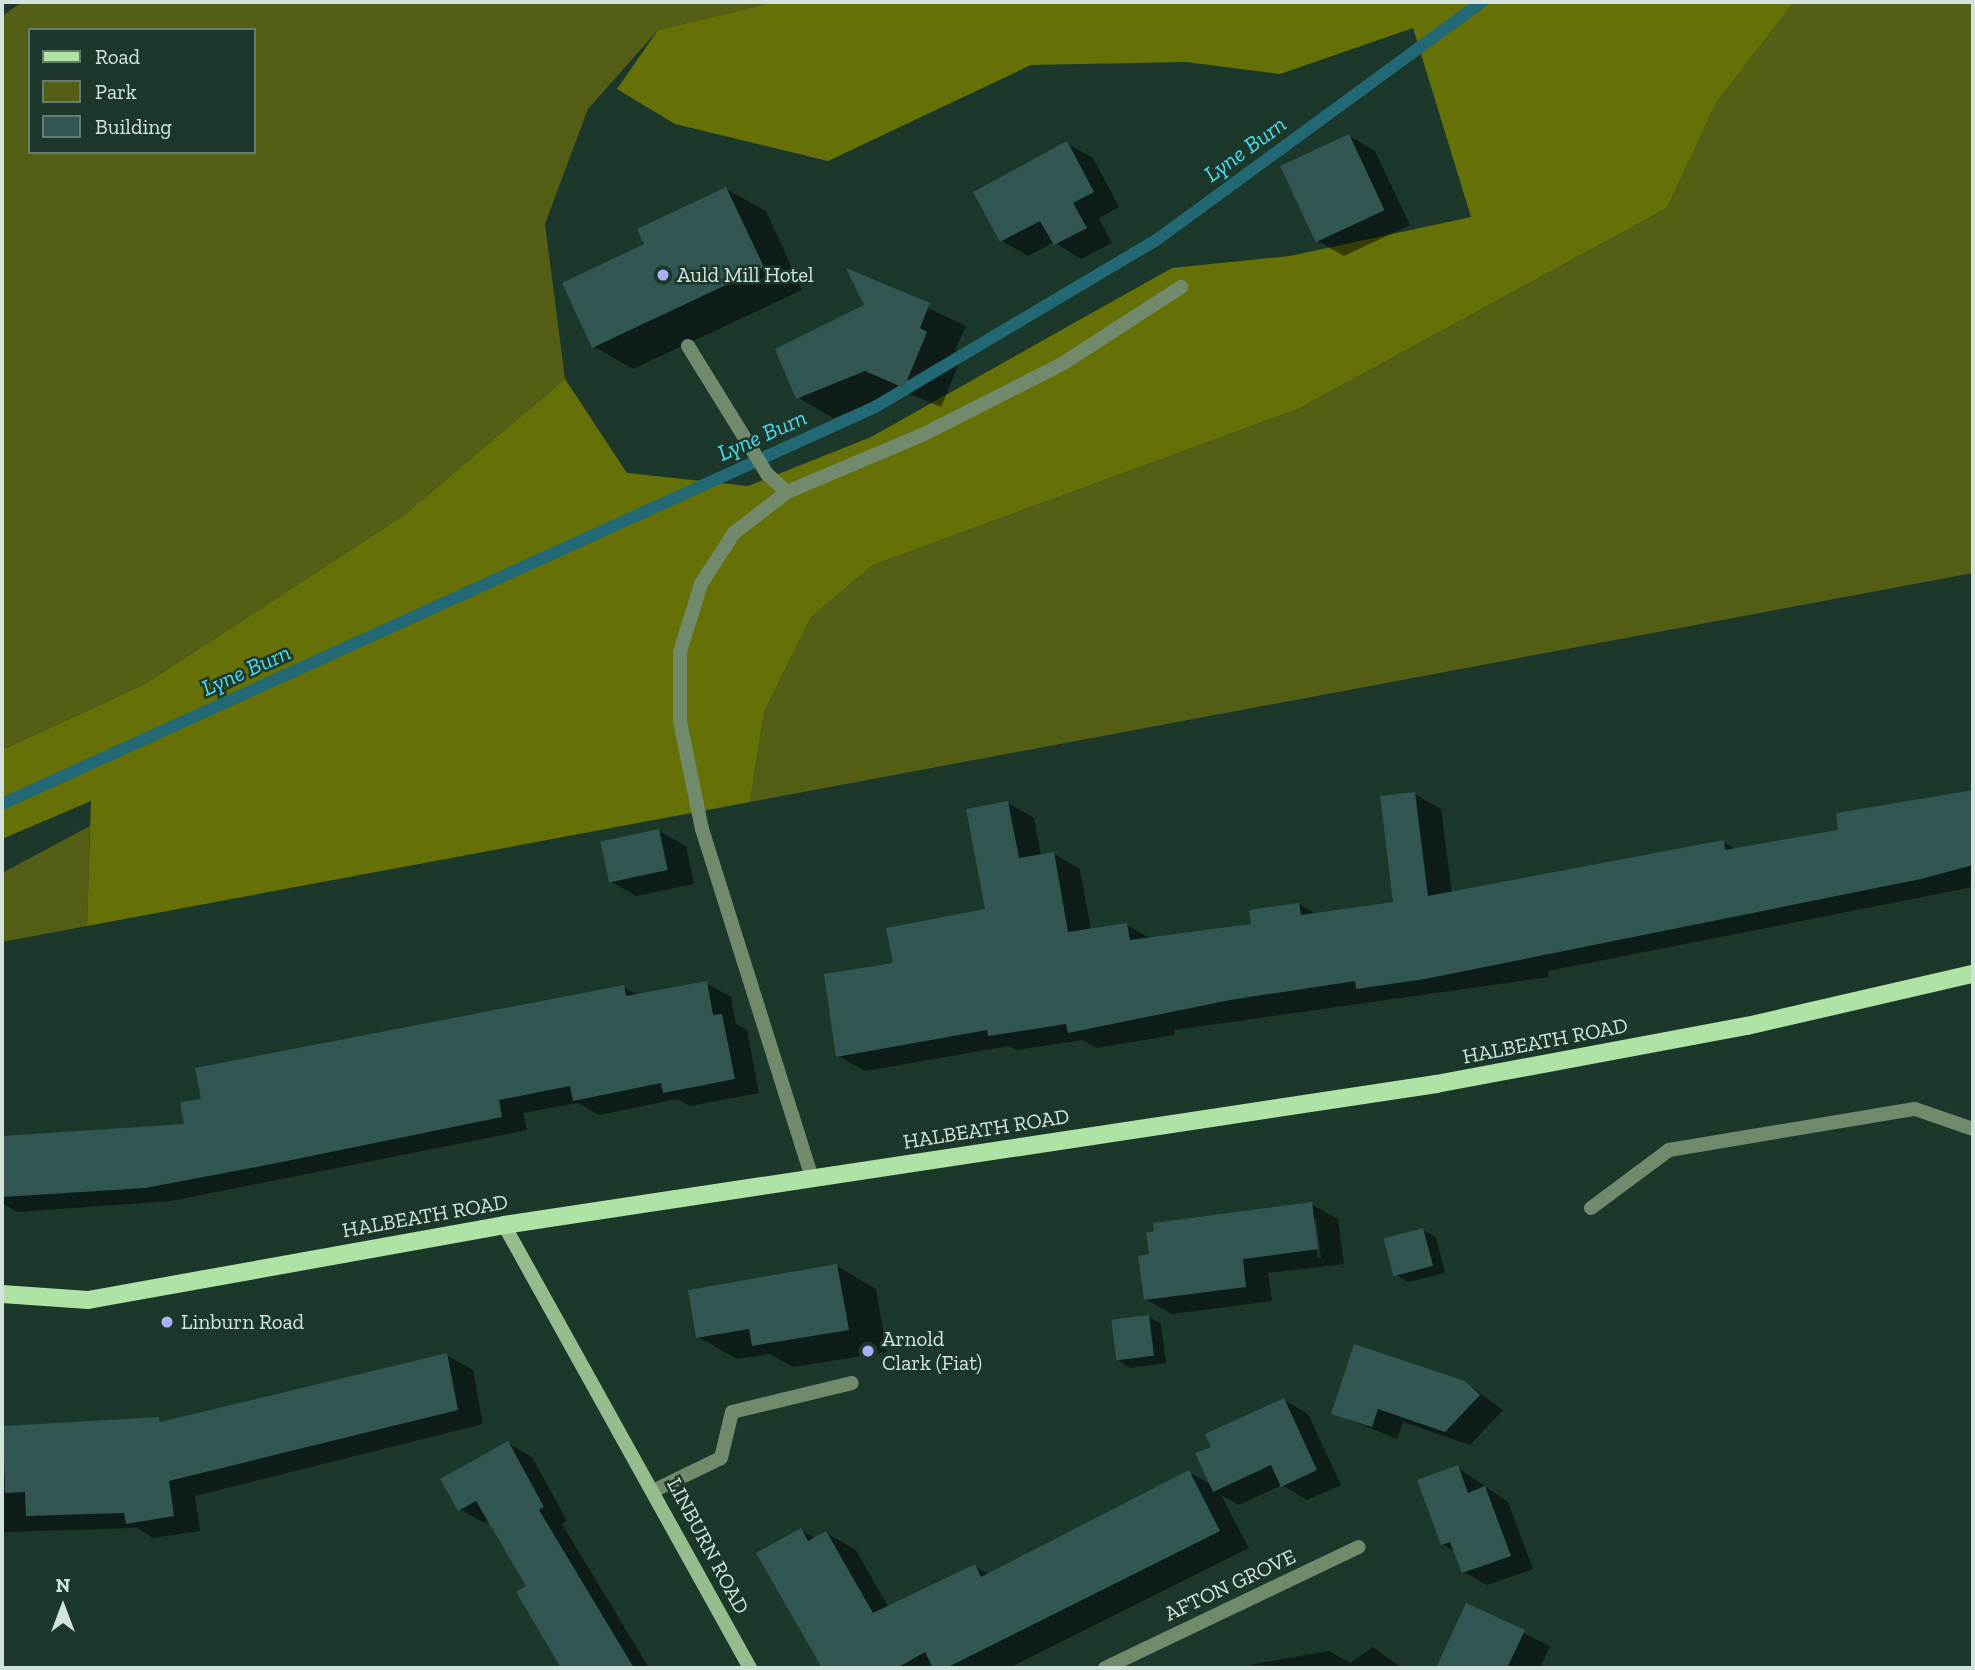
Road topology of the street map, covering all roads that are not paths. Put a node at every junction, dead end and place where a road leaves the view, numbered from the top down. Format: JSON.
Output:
{"nodes":[{"id":1,"x":1181,"y":287,"type":"dead end"},
{"id":2,"x":688,"y":346,"type":"dead end"},
{"id":3,"x":787,"y":492,"type":"junction"},
{"id":4,"x":1973,"y":974,"type":"edge"},
{"id":5,"x":1973,"y":1129,"type":"edge"},
{"id":6,"x":812,"y":1178,"type":"junction"},
{"id":7,"x":1591,"y":1208,"type":"dead end"},
{"id":8,"x":504,"y":1225,"type":"junction"},
{"id":9,"x":2,"y":1294,"type":"edge"},
{"id":10,"x":852,"y":1383,"type":"dead end"},
{"id":11,"x":655,"y":1490,"type":"junction"},
{"id":12,"x":1359,"y":1546,"type":"dead end"},
{"id":13,"x":1121,"y":1665,"type":"edge"},
{"id":14,"x":750,"y":1668,"type":"edge"},
{"id":15,"x":1105,"y":1668,"type":"edge"}],
"edges":[{"from":1,"to":3,"type":"street"},
{"from":2,"to":3,"type":"street"},
{"from":3,"to":6,"type":"street"},
{"from":4,"to":6,"type":"main road","name":"HALBEATH ROAD"},
{"from":5,"to":7,"type":"street"},
{"from":6,"to":8,"type":"main road","name":"HALBEATH ROAD"},
{"from":8,"to":9,"type":"main road","name":"HALBEATH ROAD"},
{"from":8,"to":11,"type":"street","name":"LINBURN ROAD"},
{"from":10,"to":11,"type":"street"},
{"from":11,"to":14,"type":"street","name":"LINBURN ROAD"},
{"from":12,"to":13,"type":"street","name":"AFTON GROVE"},
{"from":13,"to":15,"type":"street","name":"AFTON GROVE"}]}
